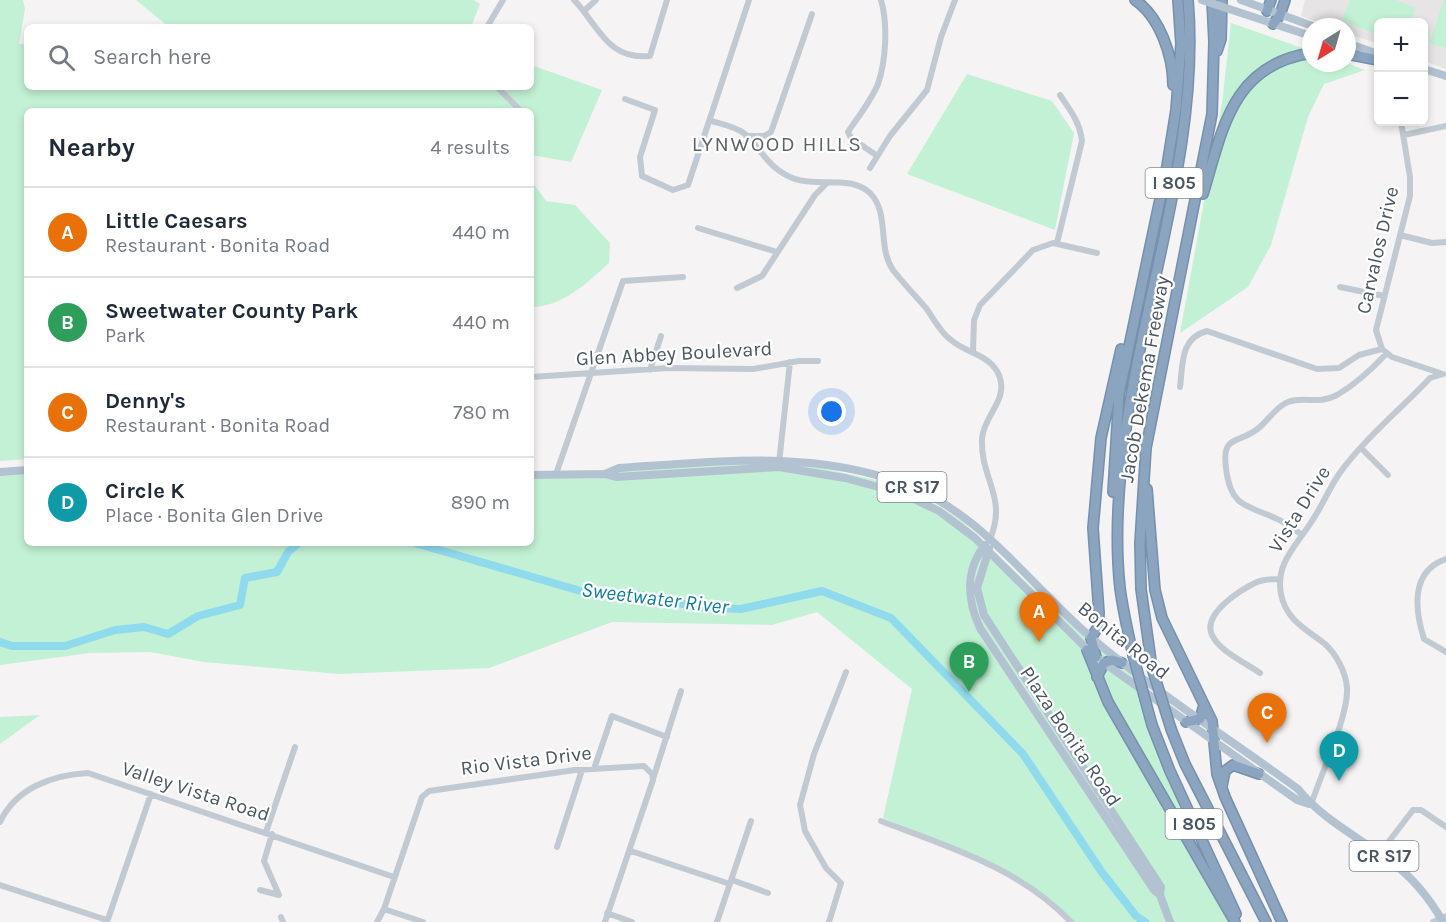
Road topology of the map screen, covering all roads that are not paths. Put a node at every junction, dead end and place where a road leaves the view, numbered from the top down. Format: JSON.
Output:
{"nodes":[{"id":1,"x":503,"y":0,"type":"edge"},
{"id":2,"x":574,"y":0,"type":"edge"},
{"id":3,"x":596,"y":0,"type":"edge"},
{"id":4,"x":667,"y":0,"type":"edge"},
{"id":5,"x":749,"y":0,"type":"edge"},
{"id":6,"x":881,"y":0,"type":"edge"},
{"id":7,"x":955,"y":0,"type":"edge"},
{"id":8,"x":1135,"y":0,"type":"edge"},
{"id":9,"x":1178,"y":0,"type":"edge"},
{"id":10,"x":1188,"y":0,"type":"edge"},
{"id":11,"x":1202,"y":0,"type":"edge"},
{"id":12,"x":1212,"y":0,"type":"edge"},
{"id":13,"x":1222,"y":0,"type":"edge"},
{"id":14,"x":1241,"y":0,"type":"edge"},
{"id":15,"x":1270,"y":0,"type":"edge"},
{"id":16,"x":1285,"y":0,"type":"edge"},
{"id":17,"x":584,"y":11,"type":"junction"},
{"id":18,"x":1267,"y":11,"type":"junction"},
{"id":19,"x":812,"y":14,"type":"dead end"},
{"id":20,"x":1280,"y":15,"type":"junction"},
{"id":21,"x":1302,"y":23,"type":"edge"},
{"id":22,"x":489,"y":24,"type":"edge"},
{"id":23,"x":1272,"y":24,"type":"junction"},
{"id":24,"x":1302,"y":33,"type":"edge"},
{"id":25,"x":1356,"y":46,"type":"edge"},
{"id":26,"x":1374,"y":53,"type":"edge"},
{"id":27,"x":1302,"y":54,"type":"edge"},
{"id":28,"x":1356,"y":56,"type":"edge"},
{"id":29,"x":1214,"y":59,"type":"junction"},
{"id":30,"x":1374,"y":59,"type":"edge"},
{"id":31,"x":1428,"y":70,"type":"edge"},
{"id":32,"x":1446,"y":76,"type":"edge"},
{"id":33,"x":500,"y":90,"type":"edge"},
{"id":34,"x":1060,"y":95,"type":"dead end"},
{"id":35,"x":625,"y":99,"type":"dead end"},
{"id":36,"x":518,"y":108,"type":"edge"},
{"id":37,"x":711,"y":121,"type":"junction"},
{"id":38,"x":1402,"y":126,"type":"edge"},
{"id":39,"x":1446,"y":126,"type":"edge"},
{"id":40,"x":746,"y":135,"type":"junction"},
{"id":41,"x":1404,"y":135,"type":"junction"},
{"id":42,"x":1170,"y":142,"type":"junction"},
{"id":43,"x":876,"y":155,"type":"junction"},
{"id":44,"x":870,"y":168,"type":"dead end"},
{"id":45,"x":825,"y":184,"type":"junction"},
{"id":46,"x":698,"y":228,"type":"dead end"},
{"id":47,"x":1400,"y":235,"type":"junction"},
{"id":48,"x":1189,"y":239,"type":"junction"},
{"id":49,"x":1446,"y":242,"type":"edge"},
{"id":50,"x":1056,"y":243,"type":"junction"},
{"id":51,"x":777,"y":252,"type":"junction"},
{"id":52,"x":1097,"y":253,"type":"dead end"},
{"id":53,"x":683,"y":277,"type":"dead end"},
{"id":54,"x":1340,"y":287,"type":"dead end"},
{"id":55,"x":737,"y":288,"type":"dead end"},
{"id":56,"x":1384,"y":296,"type":"junction"},
{"id":57,"x":1134,"y":316,"type":"junction"},
{"id":58,"x":661,"y":336,"type":"dead end"},
{"id":59,"x":973,"y":352,"type":"junction"},
{"id":60,"x":1384,"y":352,"type":"junction"},
{"id":61,"x":818,"y":361,"type":"dead end"},
{"id":62,"x":790,"y":362,"type":"junction"},
{"id":63,"x":650,"y":370,"type":"junction"},
{"id":64,"x":592,"y":373,"type":"junction"},
{"id":65,"x":1444,"y":374,"type":"edge"},
{"id":66,"x":534,"y":377,"type":"edge"},
{"id":67,"x":1180,"y":387,"type":"dead end"},
{"id":68,"x":1146,"y":448,"type":"junction"},
{"id":69,"x":1362,"y":449,"type":"junction"},
{"id":70,"x":779,"y":463,"type":"junction"},
{"id":71,"x":24,"y":470,"type":"edge"},
{"id":72,"x":0,"y":472,"type":"edge"},
{"id":73,"x":556,"y":474,"type":"junction"},
{"id":74,"x":534,"y":475,"type":"edge"},
{"id":75,"x":1388,"y":475,"type":"dead end"},
{"id":76,"x":1302,"y":535,"type":"junction"},
{"id":77,"x":990,"y":539,"type":"junction"},
{"id":78,"x":986,"y":549,"type":"junction"},
{"id":79,"x":1446,"y":559,"type":"edge"},
{"id":80,"x":1118,"y":562,"type":"junction"},
{"id":81,"x":1280,"y":579,"type":"junction"},
{"id":82,"x":1092,"y":638,"type":"junction"},
{"id":83,"x":1087,"y":650,"type":"junction"},
{"id":84,"x":1446,"y":652,"type":"edge"},
{"id":85,"x":1096,"y":657,"type":"junction"},
{"id":86,"x":1104,"y":663,"type":"junction"},
{"id":87,"x":1122,"y":663,"type":"junction"},
{"id":88,"x":846,"y":672,"type":"dead end"},
{"id":89,"x":1260,"y":673,"type":"dead end"},
{"id":90,"x":1097,"y":676,"type":"junction"},
{"id":91,"x":681,"y":691,"type":"dead end"},
{"id":92,"x":1204,"y":702,"type":"junction"},
{"id":93,"x":1200,"y":718,"type":"junction"},
{"id":94,"x":1186,"y":722,"type":"junction"},
{"id":95,"x":1213,"y":728,"type":"junction"},
{"id":96,"x":667,"y":737,"type":"junction"},
{"id":97,"x":1215,"y":743,"type":"junction"},
{"id":98,"x":295,"y":747,"type":"dead end"},
{"id":99,"x":594,"y":769,"type":"junction"},
{"id":100,"x":582,"y":770,"type":"junction"},
{"id":101,"x":1259,"y":774,"type":"junction"},
{"id":102,"x":653,"y":780,"type":"junction"},
{"id":103,"x":1222,"y":788,"type":"junction"},
{"id":104,"x":151,"y":794,"type":"junction"},
{"id":105,"x":1311,"y":805,"type":"junction"},
{"id":106,"x":751,"y":821,"type":"dead end"},
{"id":107,"x":882,"y":821,"type":"dead end"},
{"id":108,"x":0,"y":822,"type":"edge"},
{"id":109,"x":1446,"y":827,"type":"edge"},
{"id":110,"x":269,"y":833,"type":"junction"},
{"id":111,"x":557,"y":847,"type":"dead end"},
{"id":112,"x":631,"y":851,"type":"junction"},
{"id":113,"x":1380,"y":853,"type":"junction"},
{"id":114,"x":394,"y":877,"type":"junction"},
{"id":115,"x":731,"y":882,"type":"junction"},
{"id":116,"x":0,"y":885,"type":"edge"},
{"id":117,"x":260,"y":890,"type":"dead end"},
{"id":118,"x":768,"y":893,"type":"dead end"},
{"id":119,"x":384,"y":909,"type":"junction"},
{"id":120,"x":608,"y":913,"type":"junction"},
{"id":121,"x":1444,"y":919,"type":"edge"},
{"id":122,"x":107,"y":921,"type":"edge"},
{"id":123,"x":377,"y":922,"type":"edge"},
{"id":124,"x":423,"y":922,"type":"edge"},
{"id":125,"x":604,"y":922,"type":"edge"},
{"id":126,"x":632,"y":922,"type":"edge"},
{"id":127,"x":717,"y":922,"type":"edge"},
{"id":128,"x":829,"y":922,"type":"edge"},
{"id":129,"x":1071,"y":922,"type":"edge"},
{"id":130,"x":1170,"y":922,"type":"edge"},
{"id":131,"x":1235,"y":922,"type":"edge"},
{"id":132,"x":1240,"y":922,"type":"edge"},
{"id":133,"x":1266,"y":922,"type":"edge"},
{"id":134,"x":1282,"y":922,"type":"edge"},
{"id":135,"x":1433,"y":922,"type":"edge"}],
"edges":[{"from":1,"to":22,"type":"street"},
{"from":2,"to":17,"type":"street"},
{"from":3,"to":17,"type":"street"},
{"from":4,"to":17,"type":"street"},
{"from":5,"to":37,"type":"street"},
{"from":6,"to":43,"type":"street"},
{"from":7,"to":43,"type":"street"},
{"from":8,"to":42,"type":"highway"},
{"from":9,"to":42,"type":"highway"},
{"from":10,"to":80,"type":"highway","name":"Jacob Dekema Freeway","number":"I 805"},
{"from":11,"to":23,"type":"main road","bridge":true},
{"from":12,"to":29,"type":"highway","name":"Jacob Dekema Freeway","number":"I 805"},
{"from":13,"to":29,"type":"highway"},
{"from":14,"to":18,"type":"main road"},
{"from":15,"to":18,"type":"highway"},
{"from":16,"to":20,"type":"highway"},
{"from":18,"to":20,"type":"main road"},
{"from":19,"to":40,"type":"street"},
{"from":20,"to":21,"type":"main road"},
{"from":20,"to":23,"type":"highway"},
{"from":23,"to":24,"type":"main road"},
{"from":25,"to":26,"type":"main road"},
{"from":27,"to":48,"type":"highway"},
{"from":28,"to":30,"type":"highway"},
{"from":29,"to":48,"type":"highway","name":"Jacob Dekema Freeway","number":"I 805"},
{"from":31,"to":32,"type":"main road"},
{"from":33,"to":36,"type":"street"},
{"from":34,"to":50,"type":"street"},
{"from":35,"to":37,"type":"street"},
{"from":37,"to":40,"type":"street"},
{"from":38,"to":41,"type":"street","name":"Carvalos Drive"},
{"from":39,"to":41,"type":"street"},
{"from":40,"to":45,"type":"street"},
{"from":41,"to":47,"type":"street","name":"Carvalos Drive"},
{"from":42,"to":57,"type":"highway"},
{"from":43,"to":44,"type":"street"},
{"from":45,"to":51,"type":"street"},
{"from":45,"to":59,"type":"street"},
{"from":46,"to":51,"type":"street"},
{"from":47,"to":49,"type":"street"},
{"from":47,"to":56,"type":"street","name":"Carvalos Drive"},
{"from":48,"to":68,"type":"highway","name":"Jacob Dekema Freeway","number":"I 805"},
{"from":50,"to":52,"type":"street"},
{"from":50,"to":59,"type":"street"},
{"from":51,"to":55,"type":"street"},
{"from":53,"to":64,"type":"street"},
{"from":54,"to":56,"type":"street"},
{"from":56,"to":60,"type":"street","name":"Carvalos Drive"},
{"from":57,"to":80,"type":"highway"},
{"from":57,"to":82,"type":"highway"},
{"from":58,"to":63,"type":"street"},
{"from":59,"to":77,"type":"street"},
{"from":60,"to":65,"type":"street"},
{"from":60,"to":67,"type":"street"},
{"from":60,"to":76,"type":"street"},
{"from":61,"to":62,"type":"street","name":"Glen Abbey Boulevard"},
{"from":62,"to":63,"type":"street","name":"Glen Abbey Boulevard"},
{"from":62,"to":70,"type":"street"},
{"from":63,"to":64,"type":"street","name":"Glen Abbey Boulevard"},
{"from":64,"to":66,"type":"street","name":"Glen Abbey Boulevard"},
{"from":64,"to":73,"type":"street"},
{"from":65,"to":69,"type":"street","name":"Vista Drive"},
{"from":68,"to":92,"type":"highway"},
{"from":68,"to":133,"type":"highway","name":"Jacob Dekema Freeway","number":"I 805","bridge":true},
{"from":69,"to":75,"type":"street"},
{"from":69,"to":76,"type":"street","name":"Vista Drive"},
{"from":70,"to":73,"type":"main road","name":"Bonita Road","number":"CR S17"},
{"from":70,"to":77,"type":"main road","name":"Bonita Road","number":"CR S17"},
{"from":70,"to":78,"type":"main road","name":"Bonita Road","number":"CR S17"},
{"from":71,"to":72,"type":"main road"},
{"from":73,"to":74,"type":"main road","name":"Bonita Road","number":"CR S17"},
{"from":76,"to":81,"type":"street","name":"Vista Drive"},
{"from":77,"to":78,"type":"main road","name":"Plaza Bonita Road"},
{"from":77,"to":82,"type":"main road","name":"Bonita Road","number":"CR S17"},
{"from":78,"to":83,"type":"main road","name":"Bonita Road","number":"CR S17"},
{"from":78,"to":130,"type":"main road","name":"Plaza Bonita Road"},
{"from":79,"to":84,"type":"street"},
{"from":80,"to":132,"type":"highway","name":"Jacob Dekema Freeway","number":"I 805","bridge":true},
{"from":81,"to":89,"type":"street","name":"Vista Drive"},
{"from":81,"to":105,"type":"street"},
{"from":82,"to":85,"type":"highway"},
{"from":82,"to":87,"type":"main road","name":"Bonita Road","number":"CR S17"},
{"from":83,"to":85,"type":"main road","name":"Bonita Road","number":"CR S17"},
{"from":83,"to":90,"type":"highway"},
{"from":85,"to":86,"type":"main road","name":"Bonita Road","number":"CR S17"},
{"from":86,"to":87,"type":"highway"},
{"from":86,"to":90,"type":"highway"},
{"from":86,"to":94,"type":"main road","name":"Bonita Road","number":"CR S17"},
{"from":87,"to":93,"type":"main road","name":"Bonita Road","number":"CR S17"},
{"from":88,"to":128,"type":"street"},
{"from":90,"to":131,"type":"highway"},
{"from":91,"to":96,"type":"street"},
{"from":92,"to":93,"type":"highway"},
{"from":92,"to":95,"type":"highway"},
{"from":93,"to":94,"type":"highway"},
{"from":93,"to":95,"type":"main road","name":"Bonita Road","number":"CR S17"},
{"from":94,"to":97,"type":"main road","name":"Bonita Road","number":"CR S17"},
{"from":95,"to":97,"type":"highway"},
{"from":95,"to":105,"type":"main road","name":"Bonita Road","number":"CR S17"},
{"from":96,"to":99,"type":"street"},
{"from":96,"to":102,"type":"street"},
{"from":97,"to":101,"type":"main road","name":"Bonita Road","number":"CR S17"},
{"from":97,"to":103,"type":"highway"},
{"from":98,"to":110,"type":"street"},
{"from":99,"to":100,"type":"street","name":"Rio Vista Drive"},
{"from":99,"to":102,"type":"street","name":"Rio Vista Drive"},
{"from":100,"to":111,"type":"street"},
{"from":100,"to":114,"type":"street","name":"Rio Vista Drive"},
{"from":101,"to":103,"type":"highway"},
{"from":101,"to":105,"type":"main road","name":"Bonita Road","number":"CR S17"},
{"from":102,"to":112,"type":"street"},
{"from":103,"to":134,"type":"highway"},
{"from":104,"to":108,"type":"street","name":"Valley Vista Road"},
{"from":104,"to":110,"type":"street","name":"Valley Vista Road"},
{"from":104,"to":122,"type":"street"},
{"from":105,"to":113,"type":"main road","name":"Bonita Road","number":"CR S17"},
{"from":106,"to":115,"type":"street"},
{"from":107,"to":129,"type":"street"},
{"from":109,"to":113,"type":"street"},
{"from":110,"to":114,"type":"street","name":"Valley Vista Road"},
{"from":110,"to":117,"type":"street"},
{"from":112,"to":115,"type":"street"},
{"from":112,"to":120,"type":"street"},
{"from":113,"to":121,"type":"main road","name":"Bonita Road","number":"CR S17"},
{"from":114,"to":119,"type":"street"},
{"from":115,"to":118,"type":"street"},
{"from":115,"to":127,"type":"street"},
{"from":116,"to":122,"type":"street"},
{"from":119,"to":123,"type":"street"},
{"from":119,"to":124,"type":"street"},
{"from":120,"to":125,"type":"street"},
{"from":120,"to":126,"type":"street"},
{"from":121,"to":135,"type":"street"}]}
